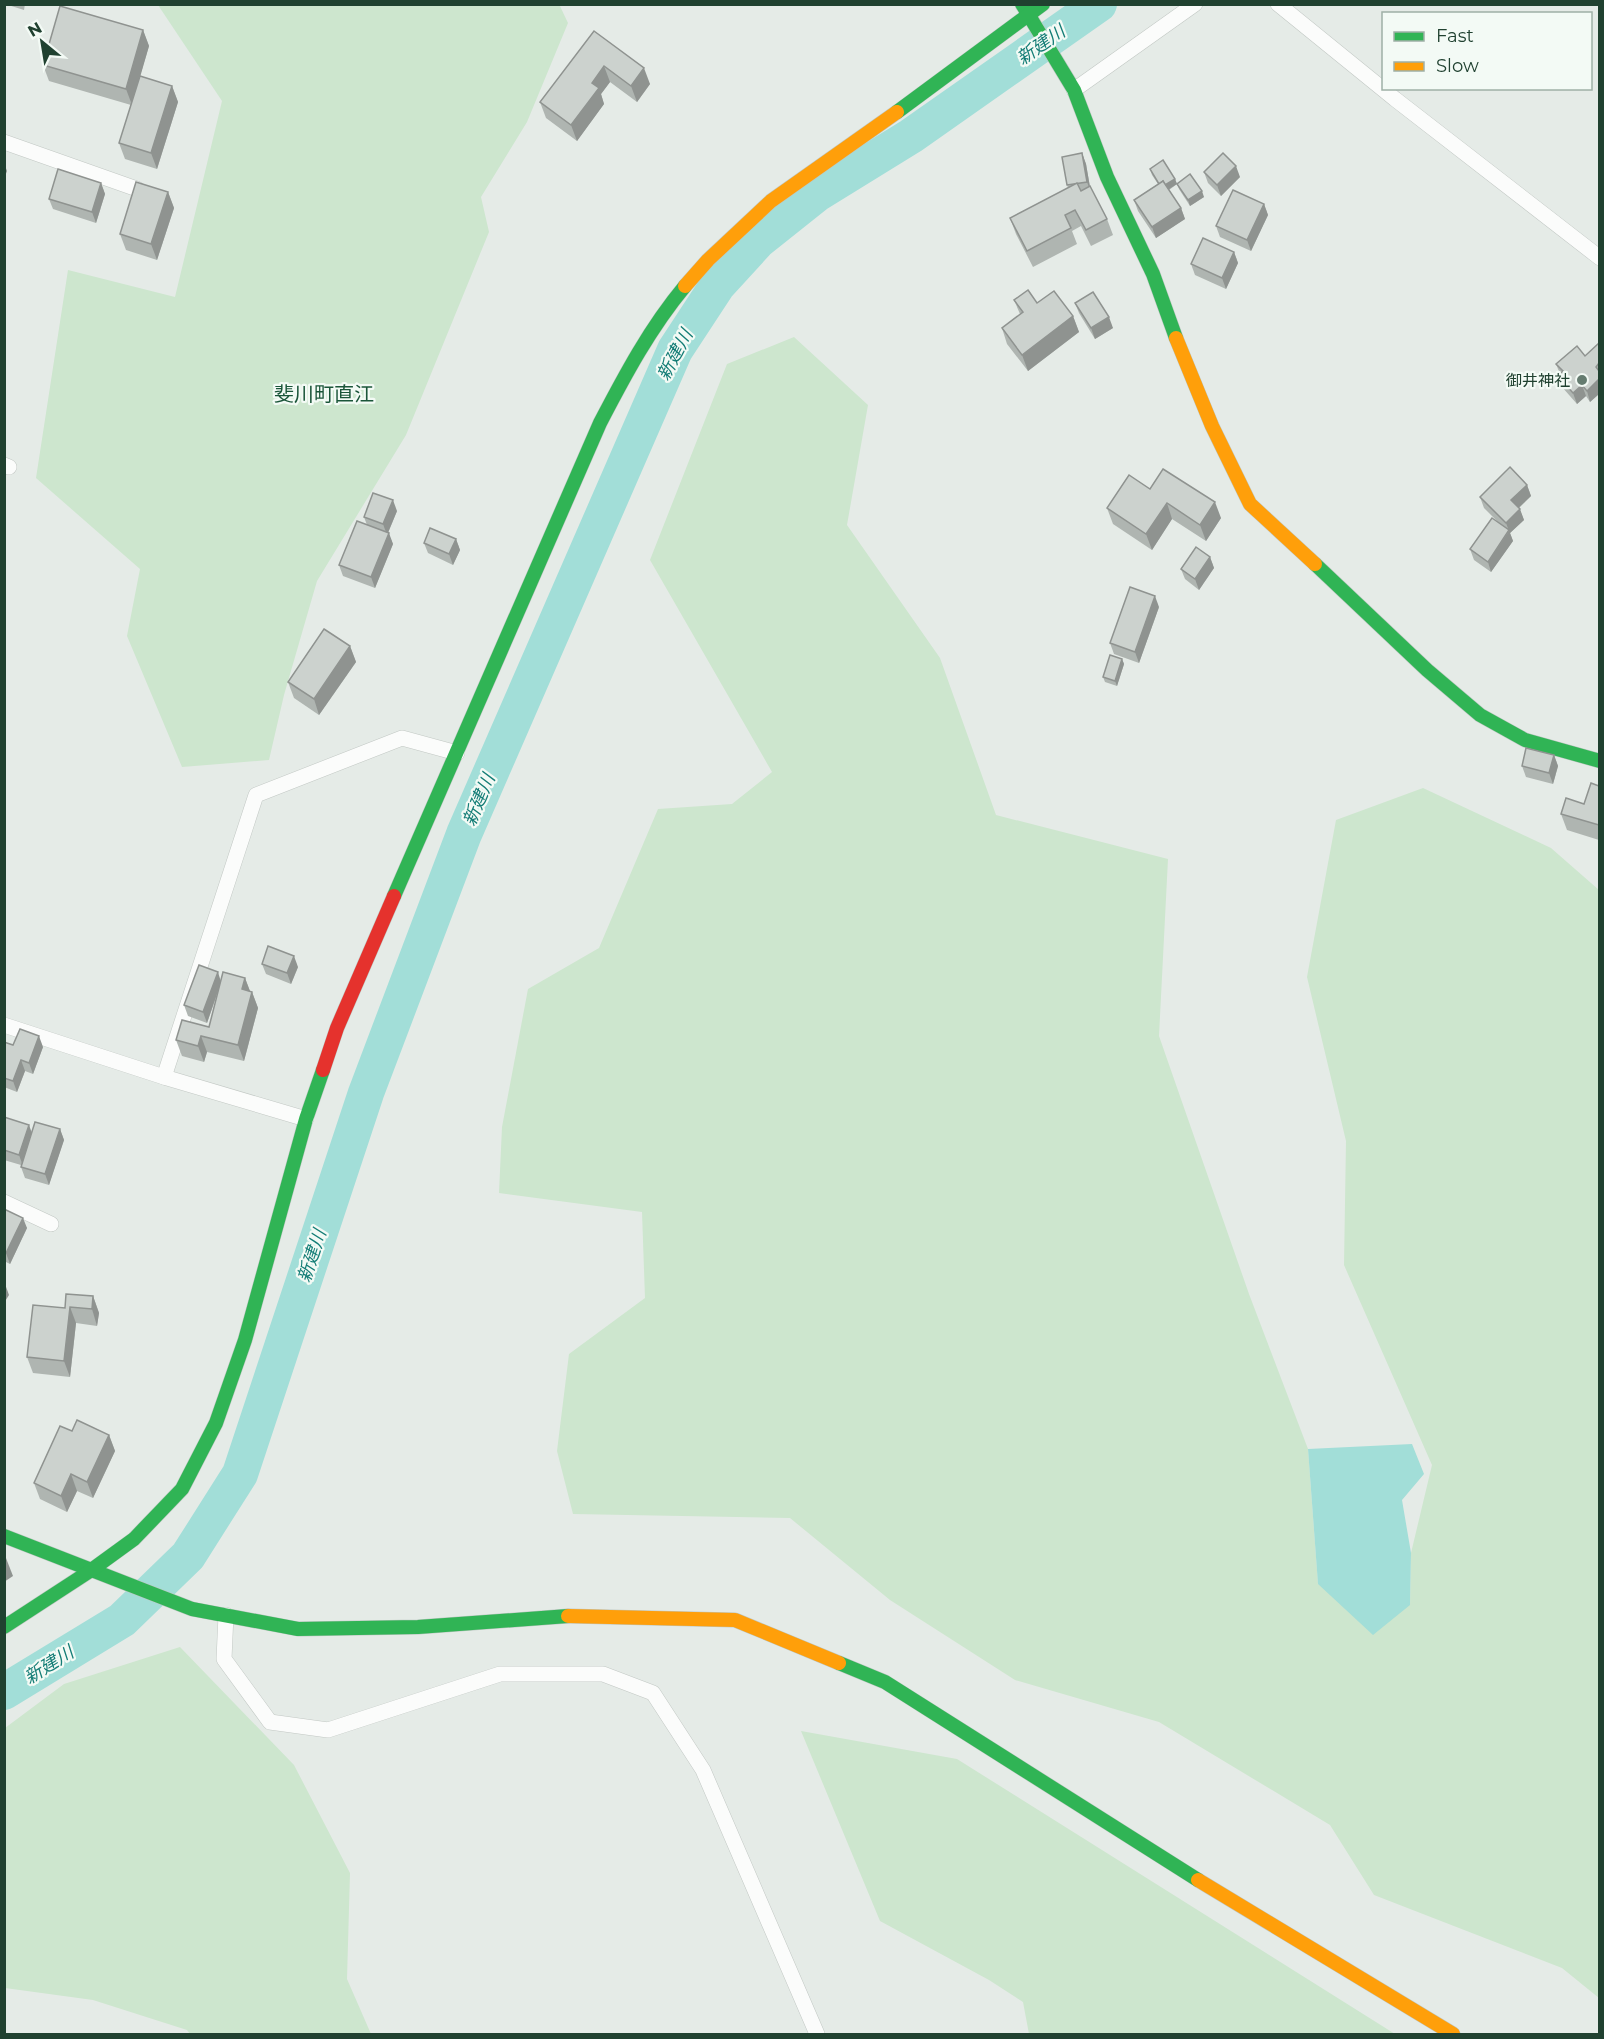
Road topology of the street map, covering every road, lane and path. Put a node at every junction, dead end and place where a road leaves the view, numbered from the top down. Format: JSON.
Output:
{"nodes":[{"id":1,"x":1012,"y":4,"type":"edge"},
{"id":2,"x":1042,"y":4,"type":"edge"},
{"id":3,"x":1194,"y":4,"type":"edge"},
{"id":4,"x":1278,"y":4,"type":"edge"},
{"id":5,"x":1027,"y":14,"type":"edge"},
{"id":6,"x":1071,"y":86,"type":"junction"},
{"id":7,"x":1382,"y":88,"type":"edge"},
{"id":8,"x":1384,"y":90,"type":"edge"},
{"id":9,"x":4,"y":142,"type":"edge"},
{"id":10,"x":137,"y":189,"type":"edge"},
{"id":11,"x":1599,"y":258,"type":"edge"},
{"id":12,"x":457,"y":753,"type":"junction"},
{"id":13,"x":1599,"y":761,"type":"edge"},
{"id":14,"x":4,"y":1025,"type":"edge"},
{"id":15,"x":164,"y":1077,"type":"junction"},
{"id":16,"x":306,"y":1119,"type":"junction"},
{"id":17,"x":4,"y":1202,"type":"edge"},
{"id":18,"x":51,"y":1224,"type":"dead end"},
{"id":19,"x":4,"y":1536,"type":"edge"},
{"id":20,"x":90,"y":1571,"type":"junction"},
{"id":21,"x":226,"y":1615,"type":"junction"},
{"id":22,"x":4,"y":1627,"type":"edge"},
{"id":23,"x":817,"y":2034,"type":"edge"},
{"id":24,"x":1453,"y":2034,"type":"edge"}],
"edges":[{"from":1,"to":5,"type":"street"},
{"from":2,"to":5,"type":"street"},
{"from":3,"to":6,"type":"street"},
{"from":4,"to":7,"type":"street"},
{"from":5,"to":6,"type":"street"},
{"from":5,"to":12,"type":"street"},
{"from":6,"to":13,"type":"street"},
{"from":8,"to":11,"type":"street"},
{"from":9,"to":10,"type":"street"},
{"from":12,"to":15,"type":"street"},
{"from":12,"to":16,"type":"street"},
{"from":14,"to":15,"type":"street"},
{"from":15,"to":16,"type":"street"},
{"from":16,"to":20,"type":"street"},
{"from":17,"to":18,"type":"street"},
{"from":19,"to":20,"type":"street"},
{"from":20,"to":21,"type":"street"},
{"from":20,"to":22,"type":"street"},
{"from":21,"to":23,"type":"street"},
{"from":21,"to":24,"type":"street"}]}
